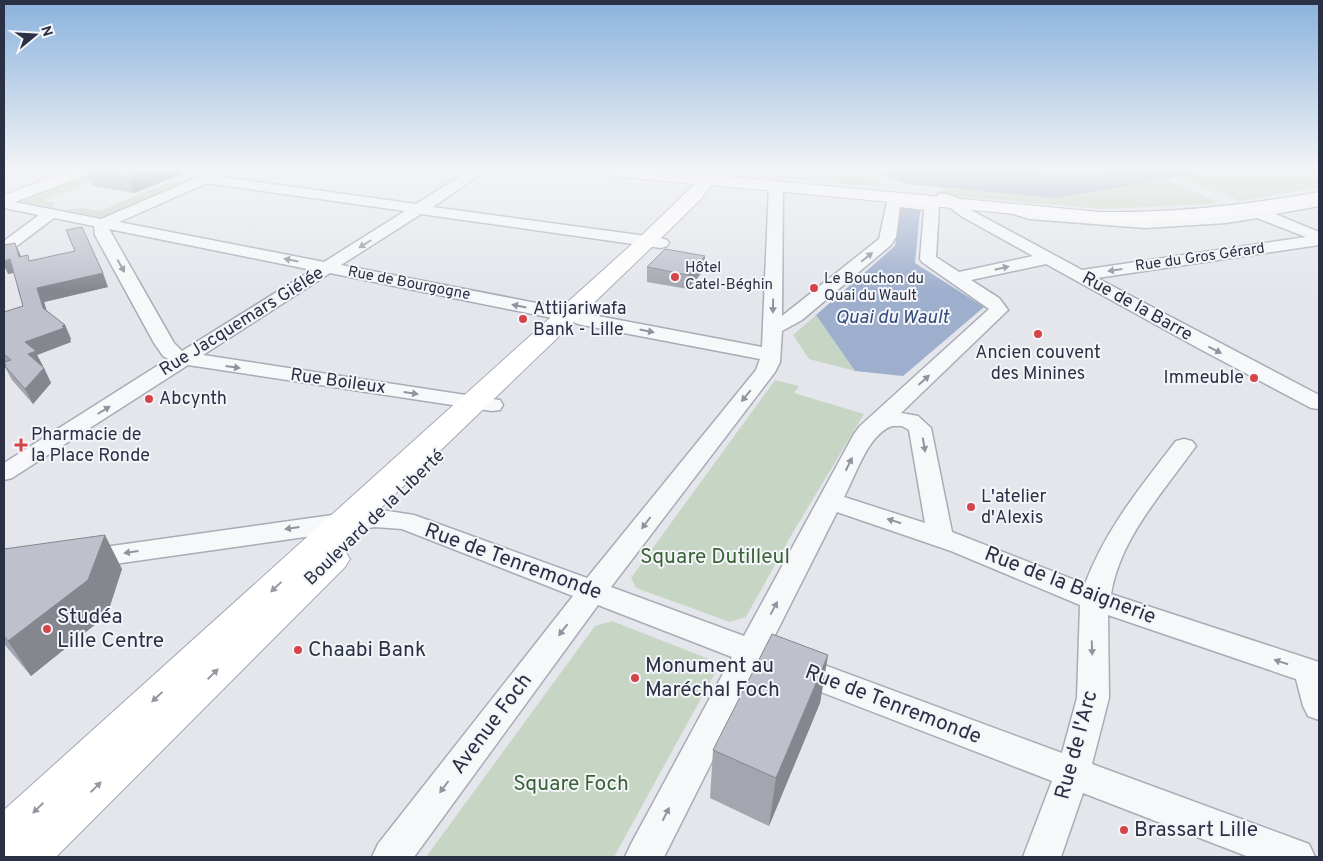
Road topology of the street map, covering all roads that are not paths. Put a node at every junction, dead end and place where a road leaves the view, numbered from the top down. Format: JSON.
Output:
{"nodes":[{"id":1,"x":35,"y":210,"type":"edge"},
{"id":2,"x":133,"y":210,"type":"edge"},
{"id":3,"x":418,"y":210,"type":"edge"},
{"id":4,"x":428,"y":210,"type":"edge"},
{"id":5,"x":682,"y":210,"type":"edge"},
{"id":6,"x":776,"y":210,"type":"edge"},
{"id":7,"x":893,"y":210,"type":"edge"},
{"id":8,"x":932,"y":210,"type":"edge"},
{"id":9,"x":966,"y":210,"type":"edge"},
{"id":10,"x":1026,"y":210,"type":"edge"},
{"id":11,"x":1088,"y":210,"type":"edge"},
{"id":12,"x":1186,"y":210,"type":"edge"},
{"id":13,"x":1241,"y":210,"type":"edge"},
{"id":14,"x":1253,"y":210,"type":"edge"},
{"id":15,"x":50,"y":214,"type":"junction"},
{"id":16,"x":104,"y":223,"type":"junction"},
{"id":17,"x":1319,"y":239,"type":"edge"},
{"id":18,"x":654,"y":242,"type":"junction"},
{"id":19,"x":4,"y":248,"type":"edge"},
{"id":20,"x":1049,"y":258,"type":"junction"},
{"id":21,"x":328,"y":268,"type":"junction"},
{"id":22,"x":1081,"y":276,"type":"junction"},
{"id":23,"x":956,"y":278,"type":"junction"},
{"id":24,"x":575,"y":317,"type":"junction"},
{"id":25,"x":773,"y":329,"type":"junction"},
{"id":26,"x":770,"y":355,"type":"junction"},
{"id":27,"x":185,"y":359,"type":"junction"},
{"id":28,"x":1319,"y":403,"type":"edge"},
{"id":29,"x":483,"y":404,"type":"junction"},
{"id":30,"x":875,"y":425,"type":"junction"},
{"id":31,"x":1184,"y":446,"type":"dead end"},
{"id":32,"x":4,"y":474,"type":"edge"},
{"id":33,"x":831,"y":501,"type":"junction"},
{"id":34,"x":361,"y":520,"type":"junction"},
{"id":35,"x":940,"y":537,"type":"junction"},
{"id":36,"x":63,"y":562,"type":"edge"},
{"id":37,"x":593,"y":592,"type":"junction"},
{"id":38,"x":1094,"y":599,"type":"junction"},
{"id":39,"x":751,"y":651,"type":"junction"},
{"id":40,"x":1314,"y":672,"type":"edge"},
{"id":41,"x":1319,"y":706,"type":"edge"},
{"id":42,"x":1072,"y":773,"type":"junction"},
{"id":43,"x":4,"y":840,"type":"edge"},
{"id":44,"x":24,"y":857,"type":"edge"},
{"id":45,"x":391,"y":857,"type":"edge"},
{"id":46,"x":644,"y":857,"type":"edge"},
{"id":47,"x":1042,"y":857,"type":"edge"},
{"id":48,"x":1296,"y":857,"type":"edge"}],
"edges":[{"from":1,"to":15,"type":"street","name":"Rue de Bourgogne"},
{"from":2,"to":16,"type":"street"},
{"from":3,"to":21,"type":"street","name":"Rue Jacquemars Giélée","one_way":true},
{"from":4,"to":18,"type":"street"},
{"from":5,"to":18,"type":"main road","name":"Boulevard de la Liberté"},
{"from":6,"to":25,"type":"street","one_way":true},
{"from":25,"to":7,"type":"street","one_way":true},
{"from":8,"to":23,"type":"street","one_way":true},
{"from":9,"to":20,"type":"street","name":"Rue de la Barre"},
{"from":10,"to":13,"type":"main road"},
{"from":11,"to":12,"type":"main road"},
{"from":14,"to":17,"type":"street"},
{"from":15,"to":16,"type":"street","name":"Rue de Bourgogne"},
{"from":15,"to":19,"type":"street"},
{"from":21,"to":16,"type":"street","name":"Rue de Bourgogne","one_way":true},
{"from":16,"to":27,"type":"street","one_way":true},
{"from":17,"to":22,"type":"street","name":"Rue du Gros Gérard","one_way":true},
{"from":18,"to":24,"type":"main road","name":"Boulevard de la Liberté"},
{"from":20,"to":22,"type":"street","name":"Rue de la Barre"},
{"from":23,"to":20,"type":"street","one_way":true},
{"from":24,"to":21,"type":"street","name":"Rue de Bourgogne","one_way":true},
{"from":21,"to":27,"type":"street","name":"Rue Jacquemars Giélée"},
{"from":22,"to":28,"type":"street","name":"Rue de la Barre","one_way":true},
{"from":30,"to":23,"type":"street","one_way":true},
{"from":24,"to":26,"type":"street","name":"Rue de Bourgogne","one_way":true},
{"from":24,"to":29,"type":"main road","name":"Boulevard de la Liberté"},
{"from":25,"to":26,"type":"street"},
{"from":26,"to":37,"type":"street","one_way":true},
{"from":27,"to":29,"type":"street","name":"Rue Boileux","one_way":true},
{"from":32,"to":27,"type":"street","name":"Rue Jacquemars Giélée","one_way":true},
{"from":29,"to":34,"type":"main road","name":"Boulevard de la Liberté"},
{"from":33,"to":30,"type":"street","one_way":true},
{"from":30,"to":35,"type":"street","one_way":true},
{"from":31,"to":38,"type":"street","name":"Rue de l'Arc"},
{"from":35,"to":33,"type":"street","name":"Rue de la Baignerie","one_way":true},
{"from":39,"to":33,"type":"street","one_way":true},
{"from":34,"to":36,"type":"street","name":"Rue de Tenremonde","one_way":true},
{"from":34,"to":37,"type":"street","name":"Rue de Tenremonde"},
{"from":34,"to":43,"type":"main road","name":"Boulevard de la Liberté","one_way":true},
{"from":44,"to":34,"type":"main road","name":"Boulevard de la Liberté","one_way":true},
{"from":35,"to":38,"type":"street","name":"Rue de la Baignerie"},
{"from":37,"to":39,"type":"street","name":"Rue de Tenremonde"},
{"from":37,"to":45,"type":"street","name":"Avenue Foch","one_way":true},
{"from":40,"to":38,"type":"street","name":"Rue de la Baignerie","one_way":true},
{"from":38,"to":42,"type":"street","name":"Rue de l'Arc","one_way":true},
{"from":39,"to":42,"type":"street","name":"Rue de Tenremonde"},
{"from":46,"to":39,"type":"street","one_way":true},
{"from":40,"to":41,"type":"street","name":"Rue de la Baignerie"},
{"from":42,"to":47,"type":"street","name":"Rue de l'Arc"},
{"from":42,"to":48,"type":"street","name":"Rue de Tenremonde"}]}
